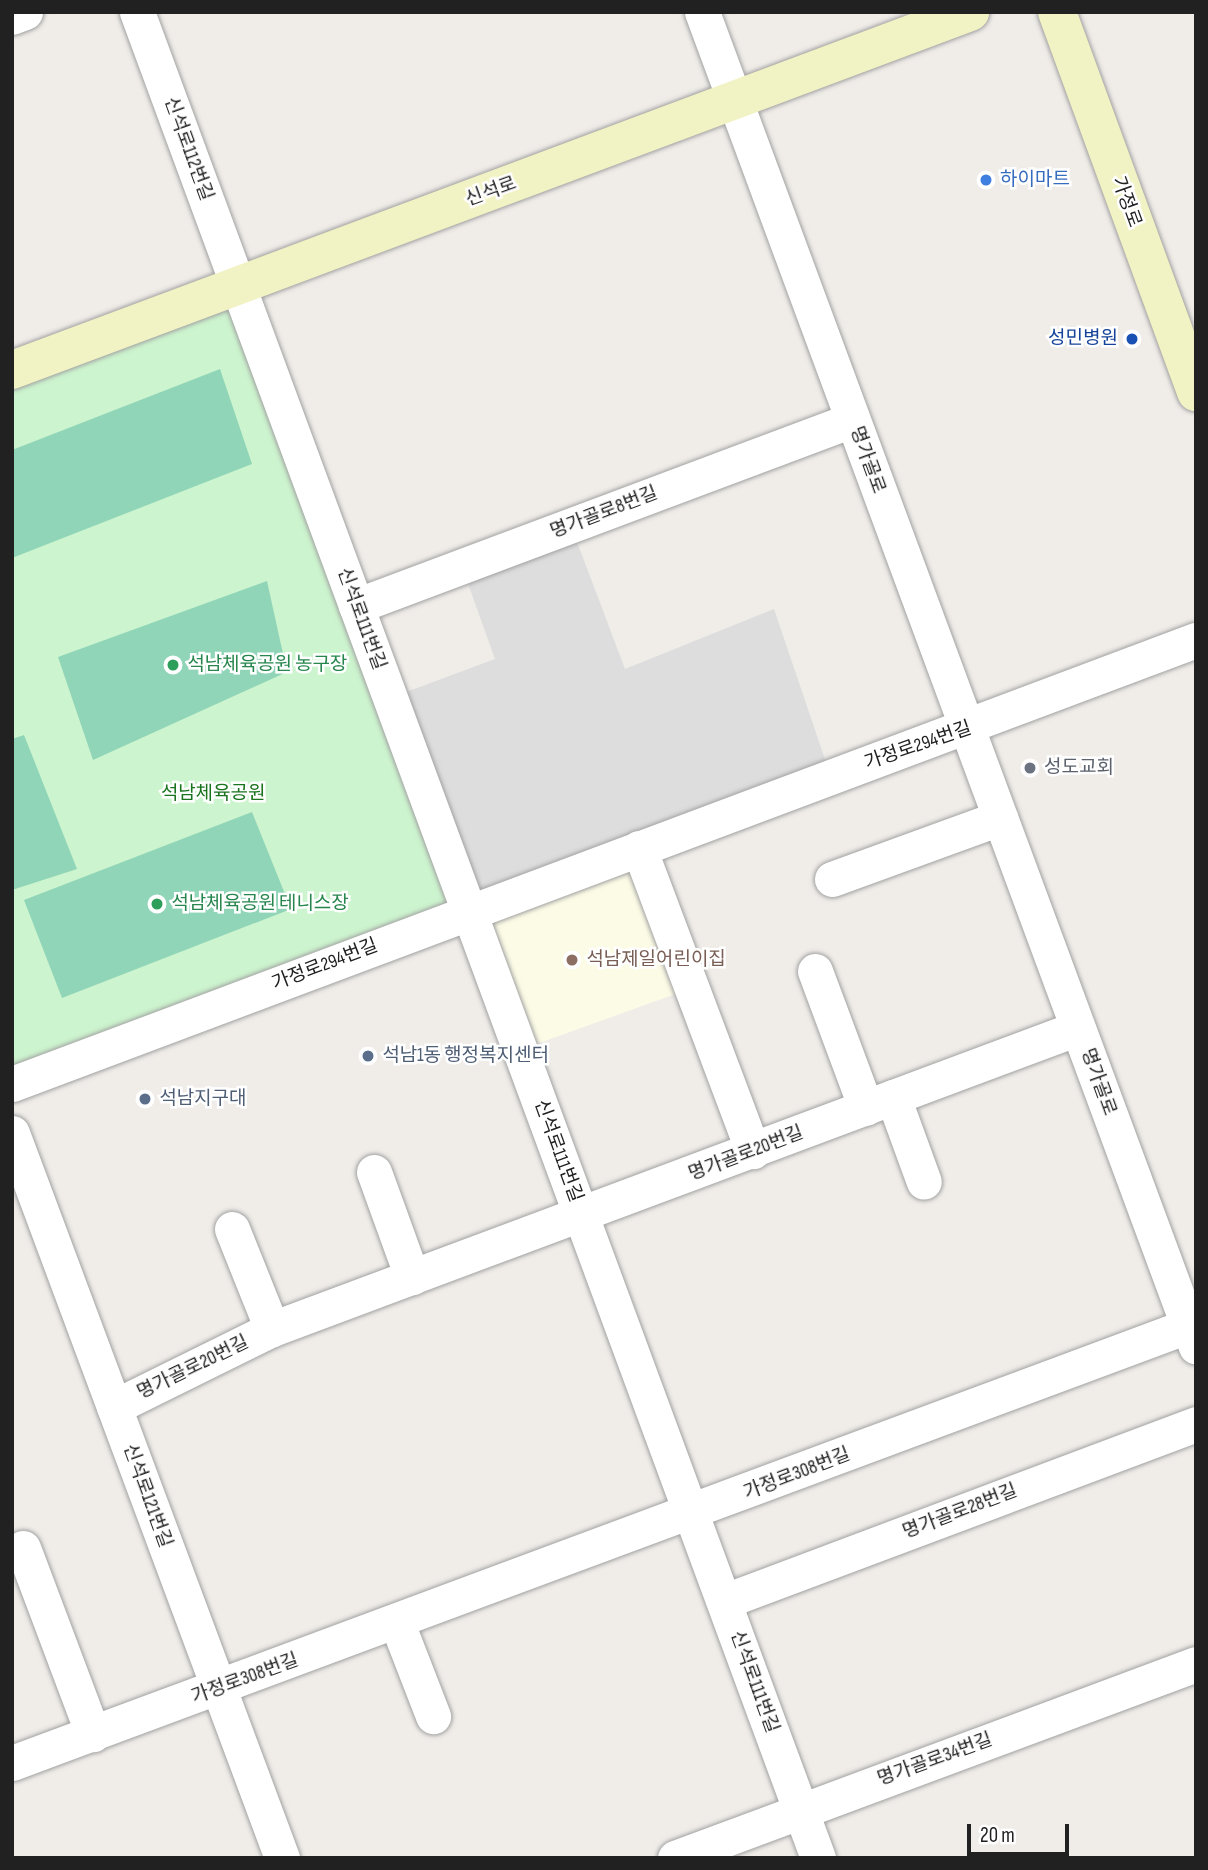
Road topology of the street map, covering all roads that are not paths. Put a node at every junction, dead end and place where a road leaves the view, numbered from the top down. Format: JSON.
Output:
{"nodes":[{"id":1,"x":25,"y":12,"type":"edge"},
{"id":2,"x":137,"y":12,"type":"edge"},
{"id":3,"x":702,"y":12,"type":"edge"},
{"id":4,"x":970,"y":12,"type":"edge"},
{"id":5,"x":1057,"y":12,"type":"edge"},
{"id":6,"x":12,"y":17,"type":"edge"},
{"id":7,"x":735,"y":102,"type":"junction"},
{"id":8,"x":238,"y":286,"type":"junction"},
{"id":9,"x":12,"y":370,"type":"edge"},
{"id":10,"x":1196,"y":392,"type":"edge"},
{"id":11,"x":852,"y":420,"type":"junction"},
{"id":12,"x":356,"y":606,"type":"junction"},
{"id":13,"x":1196,"y":640,"type":"edge"},
{"id":14,"x":965,"y":730,"type":"junction"},
{"id":15,"x":1000,"y":818,"type":"junction"},
{"id":16,"x":639,"y":848,"type":"junction"},
{"id":17,"x":832,"y":879,"type":"dead end"},
{"id":18,"x":469,"y":911,"type":"junction"},
{"id":19,"x":815,"y":971,"type":"dead end"},
{"id":20,"x":1078,"y":1028,"type":"junction"},
{"id":21,"x":12,"y":1084,"type":"edge"},
{"id":22,"x":879,"y":1103,"type":"junction"},
{"id":23,"x":12,"y":1133,"type":"edge"},
{"id":24,"x":752,"y":1151,"type":"junction"},
{"id":25,"x":374,"y":1172,"type":"dead end"},
{"id":26,"x":924,"y":1182,"type":"dead end"},
{"id":27,"x":582,"y":1216,"type":"junction"},
{"id":28,"x":232,"y":1229,"type":"dead end"},
{"id":29,"x":412,"y":1277,"type":"junction"},
{"id":30,"x":272,"y":1329,"type":"junction"},
{"id":31,"x":1193,"y":1332,"type":"edge"},
{"id":32,"x":114,"y":1407,"type":"junction"},
{"id":33,"x":1196,"y":1424,"type":"edge"},
{"id":34,"x":691,"y":1514,"type":"junction"},
{"id":35,"x":23,"y":1548,"type":"dead end"},
{"id":36,"x":725,"y":1601,"type":"junction"},
{"id":37,"x":397,"y":1623,"type":"junction"},
{"id":38,"x":1196,"y":1664,"type":"edge"},
{"id":39,"x":219,"y":1689,"type":"junction"},
{"id":40,"x":433,"y":1716,"type":"dead end"},
{"id":41,"x":93,"y":1734,"type":"junction"},
{"id":42,"x":12,"y":1763,"type":"edge"},
{"id":43,"x":800,"y":1810,"type":"junction"},
{"id":44,"x":282,"y":1858,"type":"edge"},
{"id":45,"x":675,"y":1858,"type":"edge"},
{"id":46,"x":818,"y":1858,"type":"edge"}],
"edges":[{"from":1,"to":6,"type":"street"},
{"from":2,"to":8,"type":"street","name":"신석로112번길"},
{"from":3,"to":7,"type":"street","name":"명가골로"},
{"from":4,"to":7,"type":"street","name":"신석로"},
{"from":5,"to":10,"type":"street","name":"가정로"},
{"from":7,"to":8,"type":"street","name":"신석로"},
{"from":7,"to":11,"type":"street","name":"명가골로"},
{"from":8,"to":9,"type":"street","name":"신석로"},
{"from":8,"to":12,"type":"street","name":"신석로111번길"},
{"from":11,"to":12,"type":"street","name":"명가골로8번길"},
{"from":11,"to":14,"type":"street","name":"명가골로"},
{"from":12,"to":18,"type":"street","name":"신석로111번길"},
{"from":13,"to":14,"type":"street","name":"가정로294번길"},
{"from":14,"to":15,"type":"street","name":"명가골로"},
{"from":14,"to":16,"type":"street","name":"가정로294번길"},
{"from":15,"to":17,"type":"street"},
{"from":15,"to":20,"type":"street","name":"명가골로"},
{"from":16,"to":18,"type":"street","name":"가정로294번길"},
{"from":16,"to":24,"type":"street"},
{"from":18,"to":21,"type":"street","name":"가정로294번길"},
{"from":18,"to":27,"type":"street","name":"신석로111번길"},
{"from":19,"to":22,"type":"street"},
{"from":20,"to":22,"type":"street","name":"명가골로20번길"},
{"from":20,"to":31,"type":"street","name":"명가골로"},
{"from":22,"to":24,"type":"street","name":"명가골로20번길"},
{"from":22,"to":26,"type":"street"},
{"from":23,"to":32,"type":"street","name":"신석로121번길"},
{"from":24,"to":27,"type":"street","name":"명가골로20번길"},
{"from":25,"to":29,"type":"street"},
{"from":27,"to":29,"type":"street","name":"명가골로20번길"},
{"from":27,"to":34,"type":"street","name":"신석로111번길"},
{"from":28,"to":30,"type":"street","name":"명가골로20번길"},
{"from":29,"to":30,"type":"street","name":"명가골로20번길"},
{"from":30,"to":32,"type":"street","name":"명가골로20번길"},
{"from":31,"to":34,"type":"street","name":"가정로308번길"},
{"from":32,"to":39,"type":"street","name":"신석로121번길"},
{"from":33,"to":36,"type":"street","name":"명가골로28번길"},
{"from":34,"to":36,"type":"street","name":"신석로111번길"},
{"from":34,"to":37,"type":"street","name":"가정로308번길"},
{"from":35,"to":41,"type":"street"},
{"from":36,"to":43,"type":"street","name":"신석로111번길"},
{"from":37,"to":39,"type":"street","name":"가정로308번길"},
{"from":37,"to":40,"type":"street"},
{"from":38,"to":43,"type":"street","name":"명가골로34번길"},
{"from":39,"to":41,"type":"street","name":"가정로308번길"},
{"from":39,"to":44,"type":"street","name":"신석로121번길"},
{"from":41,"to":42,"type":"street","name":"가정로308번길"},
{"from":43,"to":45,"type":"street","name":"명가골로34번길"},
{"from":43,"to":46,"type":"street","name":"신석로111번길"}]}
